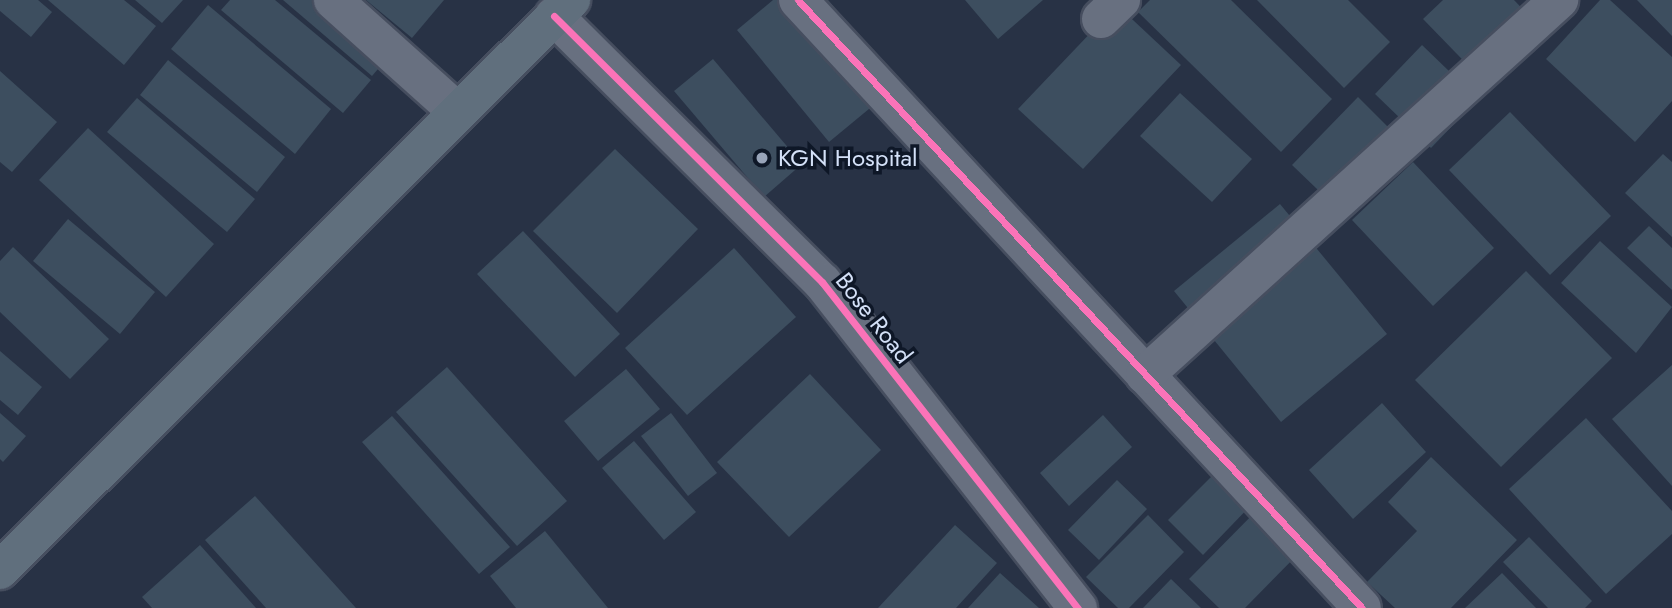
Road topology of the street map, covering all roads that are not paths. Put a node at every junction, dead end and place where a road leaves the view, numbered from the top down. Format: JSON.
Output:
{"nodes":[{"id":1,"x":332,"y":0,"type":"edge"},
{"id":2,"x":798,"y":0,"type":"edge"},
{"id":3,"x":1559,"y":0,"type":"edge"},
{"id":4,"x":562,"y":8,"type":"edge"},
{"id":5,"x":458,"y":111,"type":"junction"},
{"id":6,"x":1145,"y":375,"type":"junction"},
{"id":7,"x":0,"y":570,"type":"edge"},
{"id":8,"x":1078,"y":608,"type":"edge"},
{"id":9,"x":1362,"y":608,"type":"edge"}],
"edges":[{"from":1,"to":5,"type":"street"},
{"from":2,"to":6,"type":"street"},
{"from":3,"to":6,"type":"street"},
{"from":4,"to":5,"type":"main road"},
{"from":4,"to":8,"type":"street","name":"Bose Road"},
{"from":5,"to":7,"type":"main road"},
{"from":6,"to":9,"type":"street"}]}
